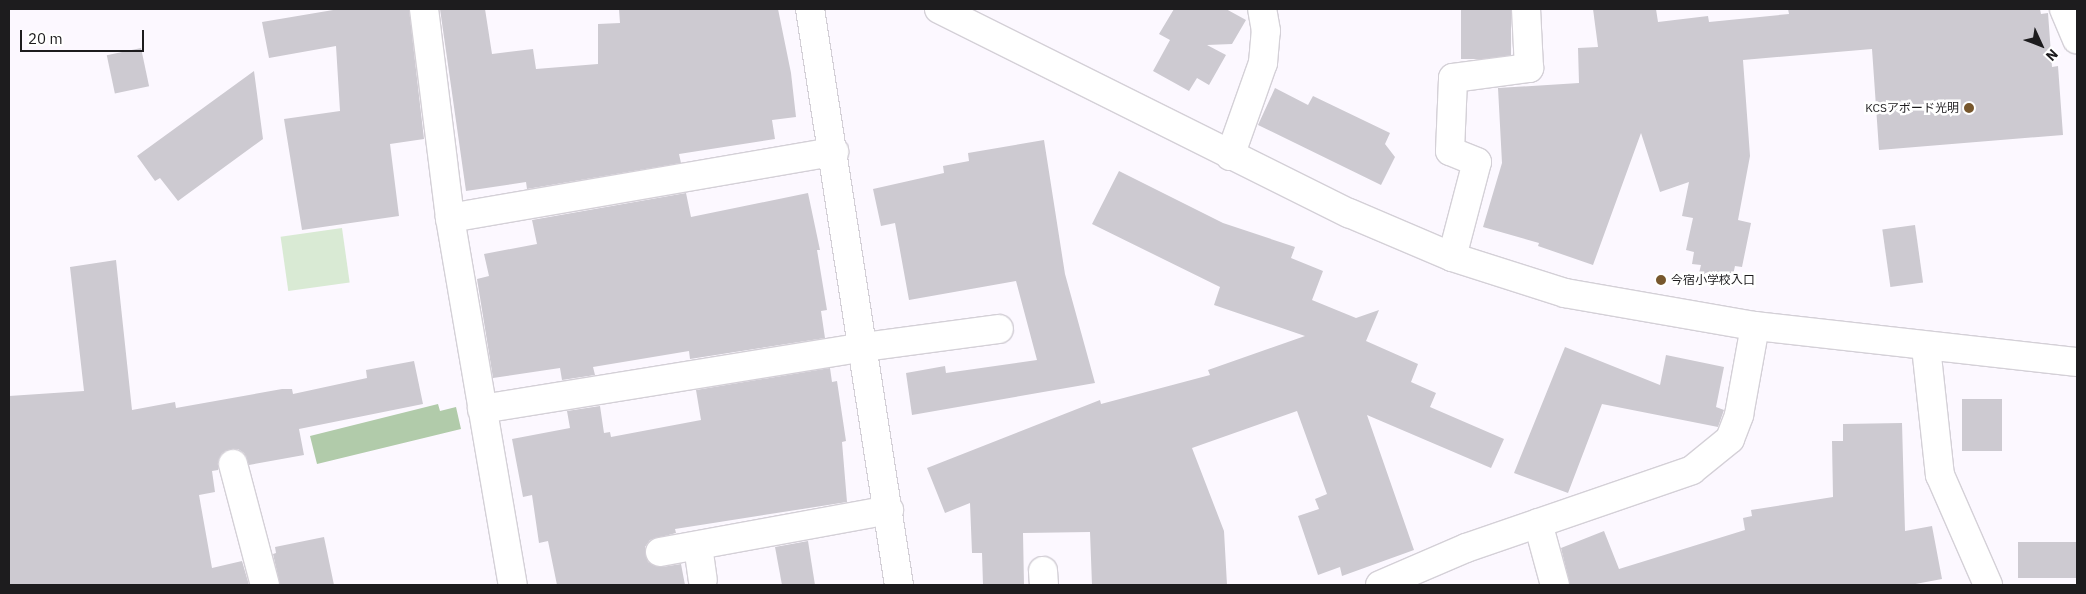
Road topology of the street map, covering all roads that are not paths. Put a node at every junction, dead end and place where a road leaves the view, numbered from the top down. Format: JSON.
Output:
{"nodes":[{"id":1,"x":424,"y":9,"type":"edge"},
{"id":2,"x":810,"y":9,"type":"edge"},
{"id":3,"x":939,"y":9,"type":"edge"},
{"id":4,"x":1262,"y":9,"type":"edge"},
{"id":5,"x":1526,"y":9,"type":"edge"},
{"id":6,"x":2064,"y":9,"type":"edge"},
{"id":7,"x":2077,"y":39,"type":"edge"},
{"id":8,"x":834,"y":152,"type":"junction"},
{"id":9,"x":1230,"y":156,"type":"junction"},
{"id":10,"x":450,"y":218,"type":"junction"},
{"id":11,"x":1452,"y":257,"type":"junction"},
{"id":12,"x":1755,"y":326,"type":"junction"},
{"id":13,"x":999,"y":329,"type":"dead end"},
{"id":14,"x":864,"y":347,"type":"junction"},
{"id":15,"x":1926,"y":347,"type":"junction"},
{"id":16,"x":2077,"y":362,"type":"edge"},
{"id":17,"x":482,"y":409,"type":"junction"},
{"id":18,"x":233,"y":464,"type":"dead end"},
{"id":19,"x":889,"y":510,"type":"junction"},
{"id":20,"x":1538,"y":523,"type":"junction"},
{"id":21,"x":698,"y":546,"type":"junction"},
{"id":22,"x":660,"y":552,"type":"dead end"},
{"id":23,"x":703,"y":580,"type":"dead end"},
{"id":24,"x":265,"y":585,"type":"edge"},
{"id":25,"x":513,"y":585,"type":"edge"},
{"id":26,"x":898,"y":585,"type":"edge"},
{"id":27,"x":1380,"y":585,"type":"edge"},
{"id":28,"x":1555,"y":585,"type":"edge"},
{"id":29,"x":1988,"y":585,"type":"edge"}],
"edges":[{"from":1,"to":10,"type":"street"},
{"from":2,"to":8,"type":"street"},
{"from":3,"to":9,"type":"street"},
{"from":4,"to":9,"type":"street"},
{"from":5,"to":11,"type":"street"},
{"from":6,"to":7,"type":"street"},
{"from":8,"to":10,"type":"street"},
{"from":8,"to":14,"type":"street"},
{"from":9,"to":11,"type":"street"},
{"from":10,"to":17,"type":"street"},
{"from":11,"to":12,"type":"street"},
{"from":12,"to":15,"type":"street"},
{"from":12,"to":20,"type":"street"},
{"from":13,"to":14,"type":"street"},
{"from":14,"to":17,"type":"street"},
{"from":14,"to":19,"type":"street"},
{"from":15,"to":16,"type":"street"},
{"from":15,"to":29,"type":"street"},
{"from":17,"to":25,"type":"street"},
{"from":18,"to":24,"type":"street"},
{"from":19,"to":21,"type":"street"},
{"from":19,"to":26,"type":"street"},
{"from":20,"to":27,"type":"street"},
{"from":20,"to":28,"type":"street"},
{"from":21,"to":22,"type":"street"},
{"from":21,"to":23,"type":"street"}]}
